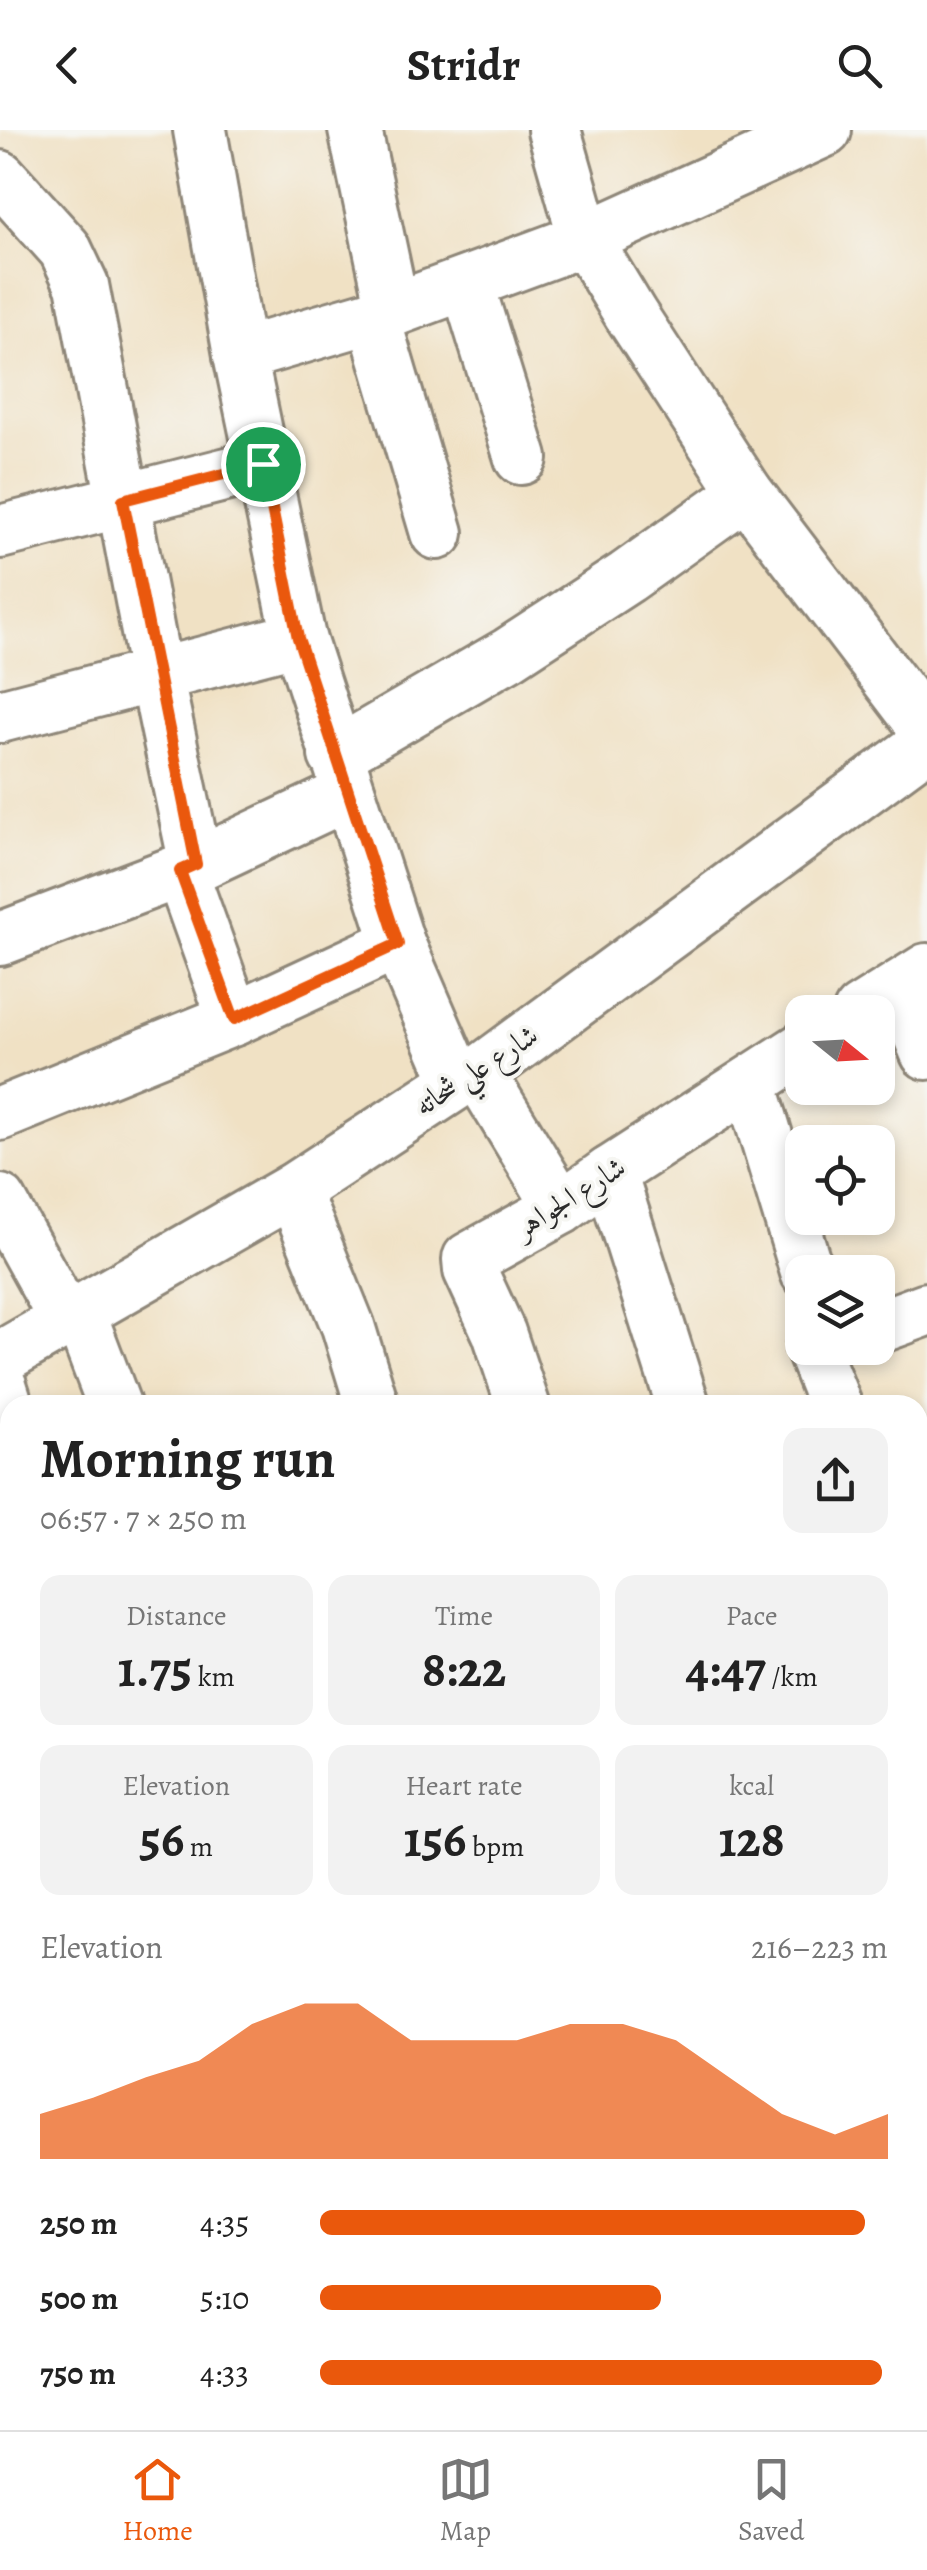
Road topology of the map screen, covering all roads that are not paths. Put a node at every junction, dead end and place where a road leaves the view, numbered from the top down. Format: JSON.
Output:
{"nodes":[{"id":1,"x":200,"y":130,"type":"edge"},
{"id":2,"x":356,"y":130,"type":"edge"},
{"id":3,"x":554,"y":130,"type":"edge"},
{"id":4,"x":825,"y":130,"type":"edge"},
{"id":5,"x":757,"y":144,"type":"edge"},
{"id":6,"x":0,"y":177,"type":"edge"},
{"id":7,"x":585,"y":238,"type":"junction"},
{"id":8,"x":466,"y":283,"type":"junction"},
{"id":9,"x":382,"y":313,"type":"junction"},
{"id":10,"x":240,"y":354,"type":"junction"},
{"id":11,"x":521,"y":458,"type":"dead end"},
{"id":12,"x":263,"y":464,"type":"junction"},
{"id":13,"x":746,"y":492,"type":"junction"},
{"id":14,"x":123,"y":500,"type":"junction"},
{"id":15,"x":0,"y":532,"type":"edge"},
{"id":16,"x":437,"y":533,"type":"dead end"},
{"id":17,"x":298,"y":638,"type":"junction"},
{"id":18,"x":156,"y":674,"type":"junction"},
{"id":19,"x":0,"y":716,"type":"edge"},
{"id":20,"x":927,"y":730,"type":"edge"},
{"id":21,"x":927,"y":743,"type":"edge"},
{"id":22,"x":342,"y":774,"type":"junction"},
{"id":23,"x":188,"y":868,"type":"junction"},
{"id":24,"x":0,"y":938,"type":"edge"},
{"id":25,"x":398,"y":944,"type":"junction"},
{"id":26,"x":896,"y":990,"type":"edge"},
{"id":27,"x":234,"y":1019,"type":"junction"},
{"id":28,"x":927,"y":1052,"type":"edge"},
{"id":29,"x":785,"y":1060,"type":"edge"},
{"id":30,"x":469,"y":1077,"type":"junction"},
{"id":31,"x":750,"y":1083,"type":"junction"},
{"id":32,"x":0,"y":1114,"type":"edge"},
{"id":33,"x":610,"y":1173,"type":"junction"},
{"id":34,"x":293,"y":1190,"type":"junction"},
{"id":35,"x":0,"y":1200,"type":"edge"},
{"id":36,"x":561,"y":1208,"type":"junction"},
{"id":37,"x":802,"y":1255,"type":"edge"},
{"id":38,"x":927,"y":1308,"type":"edge"},
{"id":39,"x":74,"y":1318,"type":"junction"},
{"id":40,"x":895,"y":1320,"type":"edge"},
{"id":41,"x":0,"y":1358,"type":"edge"},
{"id":42,"x":821,"y":1365,"type":"edge"},
{"id":43,"x":109,"y":1395,"type":"edge"},
{"id":44,"x":360,"y":1395,"type":"edge"},
{"id":45,"x":520,"y":1395,"type":"edge"},
{"id":46,"x":680,"y":1395,"type":"edge"},
{"id":47,"x":832,"y":1395,"type":"edge"}],
"edges":[{"from":1,"to":10,"type":"street"},
{"from":2,"to":9,"type":"street"},
{"from":3,"to":7,"type":"street"},
{"from":4,"to":5,"type":"street"},
{"from":5,"to":7,"type":"street"},
{"from":6,"to":14,"type":"street"},
{"from":7,"to":8,"type":"street"},
{"from":7,"to":13,"type":"street"},
{"from":8,"to":9,"type":"street"},
{"from":8,"to":11,"type":"street"},
{"from":9,"to":10,"type":"street"},
{"from":9,"to":16,"type":"street"},
{"from":10,"to":12,"type":"street"},
{"from":12,"to":14,"type":"street"},
{"from":12,"to":17,"type":"street"},
{"from":13,"to":20,"type":"street"},
{"from":13,"to":22,"type":"street"},
{"from":14,"to":15,"type":"street"},
{"from":14,"to":18,"type":"street"},
{"from":17,"to":18,"type":"street"},
{"from":17,"to":22,"type":"street"},
{"from":18,"to":19,"type":"street"},
{"from":18,"to":23,"type":"street"},
{"from":21,"to":30,"type":"street","name":"شارع علي شحاته"},
{"from":22,"to":23,"type":"street"},
{"from":22,"to":25,"type":"street"},
{"from":23,"to":24,"type":"street"},
{"from":23,"to":27,"type":"street"},
{"from":25,"to":27,"type":"street"},
{"from":25,"to":30,"type":"street"},
{"from":26,"to":28,"type":"street"},
{"from":27,"to":32,"type":"street"},
{"from":29,"to":31,"type":"street","name":"شارع الجواهر"},
{"from":30,"to":34,"type":"street","name":"شارع علي شحاته"},
{"from":30,"to":36,"type":"street"},
{"from":31,"to":33,"type":"street","name":"شارع الجواهر"},
{"from":31,"to":37,"type":"street"},
{"from":33,"to":36,"type":"street","name":"شارع الجواهر"},
{"from":33,"to":46,"type":"street"},
{"from":34,"to":39,"type":"street","name":"شارع علي شحاته"},
{"from":34,"to":44,"type":"street"},
{"from":35,"to":39,"type":"street"},
{"from":36,"to":45,"type":"street","name":"شارع الجواهر"},
{"from":38,"to":40,"type":"street"},
{"from":39,"to":41,"type":"street","name":"شارع علي شحاته"},
{"from":39,"to":43,"type":"street"},
{"from":42,"to":47,"type":"street"}]}
